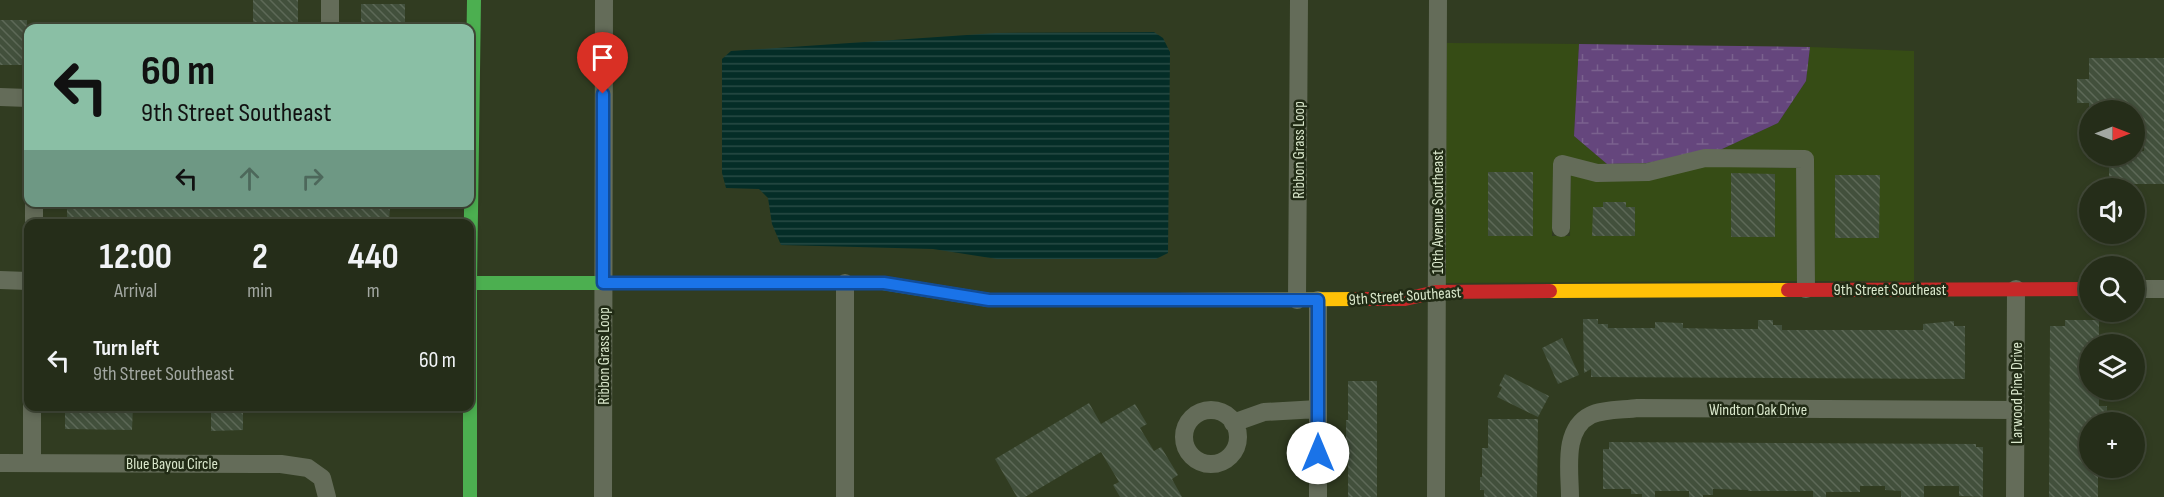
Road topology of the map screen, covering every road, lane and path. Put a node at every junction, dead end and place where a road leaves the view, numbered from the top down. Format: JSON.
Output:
{"nodes":[{"id":1,"x":330,"y":0,"type":"edge"},
{"id":2,"x":474,"y":0,"type":"edge"},
{"id":3,"x":604,"y":0,"type":"edge"},
{"id":4,"x":1299,"y":0,"type":"edge"},
{"id":5,"x":1438,"y":0,"type":"edge"},
{"id":6,"x":330,"y":24,"type":"edge"},
{"id":7,"x":474,"y":24,"type":"edge"},
{"id":8,"x":0,"y":98,"type":"edge"},
{"id":9,"x":24,"y":98,"type":"edge"},
{"id":10,"x":1561,"y":228,"type":"dead end"},
{"id":11,"x":0,"y":280,"type":"edge"},
{"id":12,"x":24,"y":280,"type":"edge"},
{"id":13,"x":474,"y":283,"type":"edge"},
{"id":14,"x":603,"y":283,"type":"junction"},
{"id":15,"x":845,"y":283,"type":"junction"},
{"id":16,"x":1806,"y":289,"type":"junction"},
{"id":17,"x":2016,"y":289,"type":"junction"},
{"id":18,"x":2079,"y":289,"type":"edge"},
{"id":19,"x":2145,"y":289,"type":"edge"},
{"id":20,"x":2164,"y":289,"type":"edge"},
{"id":21,"x":1436,"y":292,"type":"junction"},
{"id":22,"x":1298,"y":300,"type":"junction"},
{"id":23,"x":1318,"y":300,"type":"junction"},
{"id":24,"x":1318,"y":409,"type":"junction"},
{"id":25,"x":2016,"y":410,"type":"junction"},
{"id":26,"x":32,"y":411,"type":"edge"},
{"id":27,"x":470,"y":411,"type":"edge"},
{"id":28,"x":1233,"y":423,"type":"dead end"},
{"id":29,"x":0,"y":463,"type":"edge"},
{"id":30,"x":32,"y":463,"type":"junction"},
{"id":31,"x":327,"y":497,"type":"edge"},
{"id":32,"x":470,"y":497,"type":"edge"},
{"id":33,"x":603,"y":497,"type":"edge"},
{"id":34,"x":845,"y":497,"type":"edge"},
{"id":35,"x":1318,"y":497,"type":"edge"},
{"id":36,"x":1436,"y":497,"type":"edge"},
{"id":37,"x":1570,"y":497,"type":"edge"},
{"id":38,"x":2015,"y":497,"type":"edge"}],
"edges":[{"from":1,"to":6,"type":"street"},
{"from":2,"to":7,"type":"street"},
{"from":3,"to":14,"type":"street","name":"Ribbon Grass Loop"},
{"from":4,"to":22,"type":"street","name":"Ribbon Grass Loop"},
{"from":5,"to":21,"type":"street","name":"10th Avenue Southeast"},
{"from":8,"to":9,"type":"street"},
{"from":10,"to":16,"type":"street"},
{"from":11,"to":12,"type":"street"},
{"from":13,"to":14,"type":"street","name":"9th Street Southeast"},
{"from":14,"to":15,"type":"street","name":"9th Street Southeast"},
{"from":14,"to":33,"type":"street","name":"Ribbon Grass Loop"},
{"from":15,"to":22,"type":"street","name":"9th Street Southeast"},
{"from":15,"to":34,"type":"street"},
{"from":16,"to":17,"type":"street","name":"9th Street Southeast"},
{"from":16,"to":21,"type":"street","name":"9th Street Southeast"},
{"from":17,"to":18,"type":"street","name":"9th Street Southeast"},
{"from":17,"to":25,"type":"street","name":"Larwood Pine Drive"},
{"from":19,"to":20,"type":"street"},
{"from":21,"to":23,"type":"street","name":"9th Street Southeast"},
{"from":21,"to":36,"type":"street","name":"10th Avenue Southeast"},
{"from":22,"to":23,"type":"street","name":"9th Street Southeast"},
{"from":23,"to":24,"type":"street"},
{"from":24,"to":28,"type":"street"},
{"from":24,"to":35,"type":"street"},
{"from":25,"to":37,"type":"street","name":"Windton Oak Drive"},
{"from":25,"to":38,"type":"street","name":"Larwood Pine Drive"},
{"from":26,"to":30,"type":"street"},
{"from":27,"to":32,"type":"street"},
{"from":29,"to":30,"type":"street","name":"Blue Bayou Circle"},
{"from":30,"to":31,"type":"street","name":"Blue Bayou Circle"}]}
